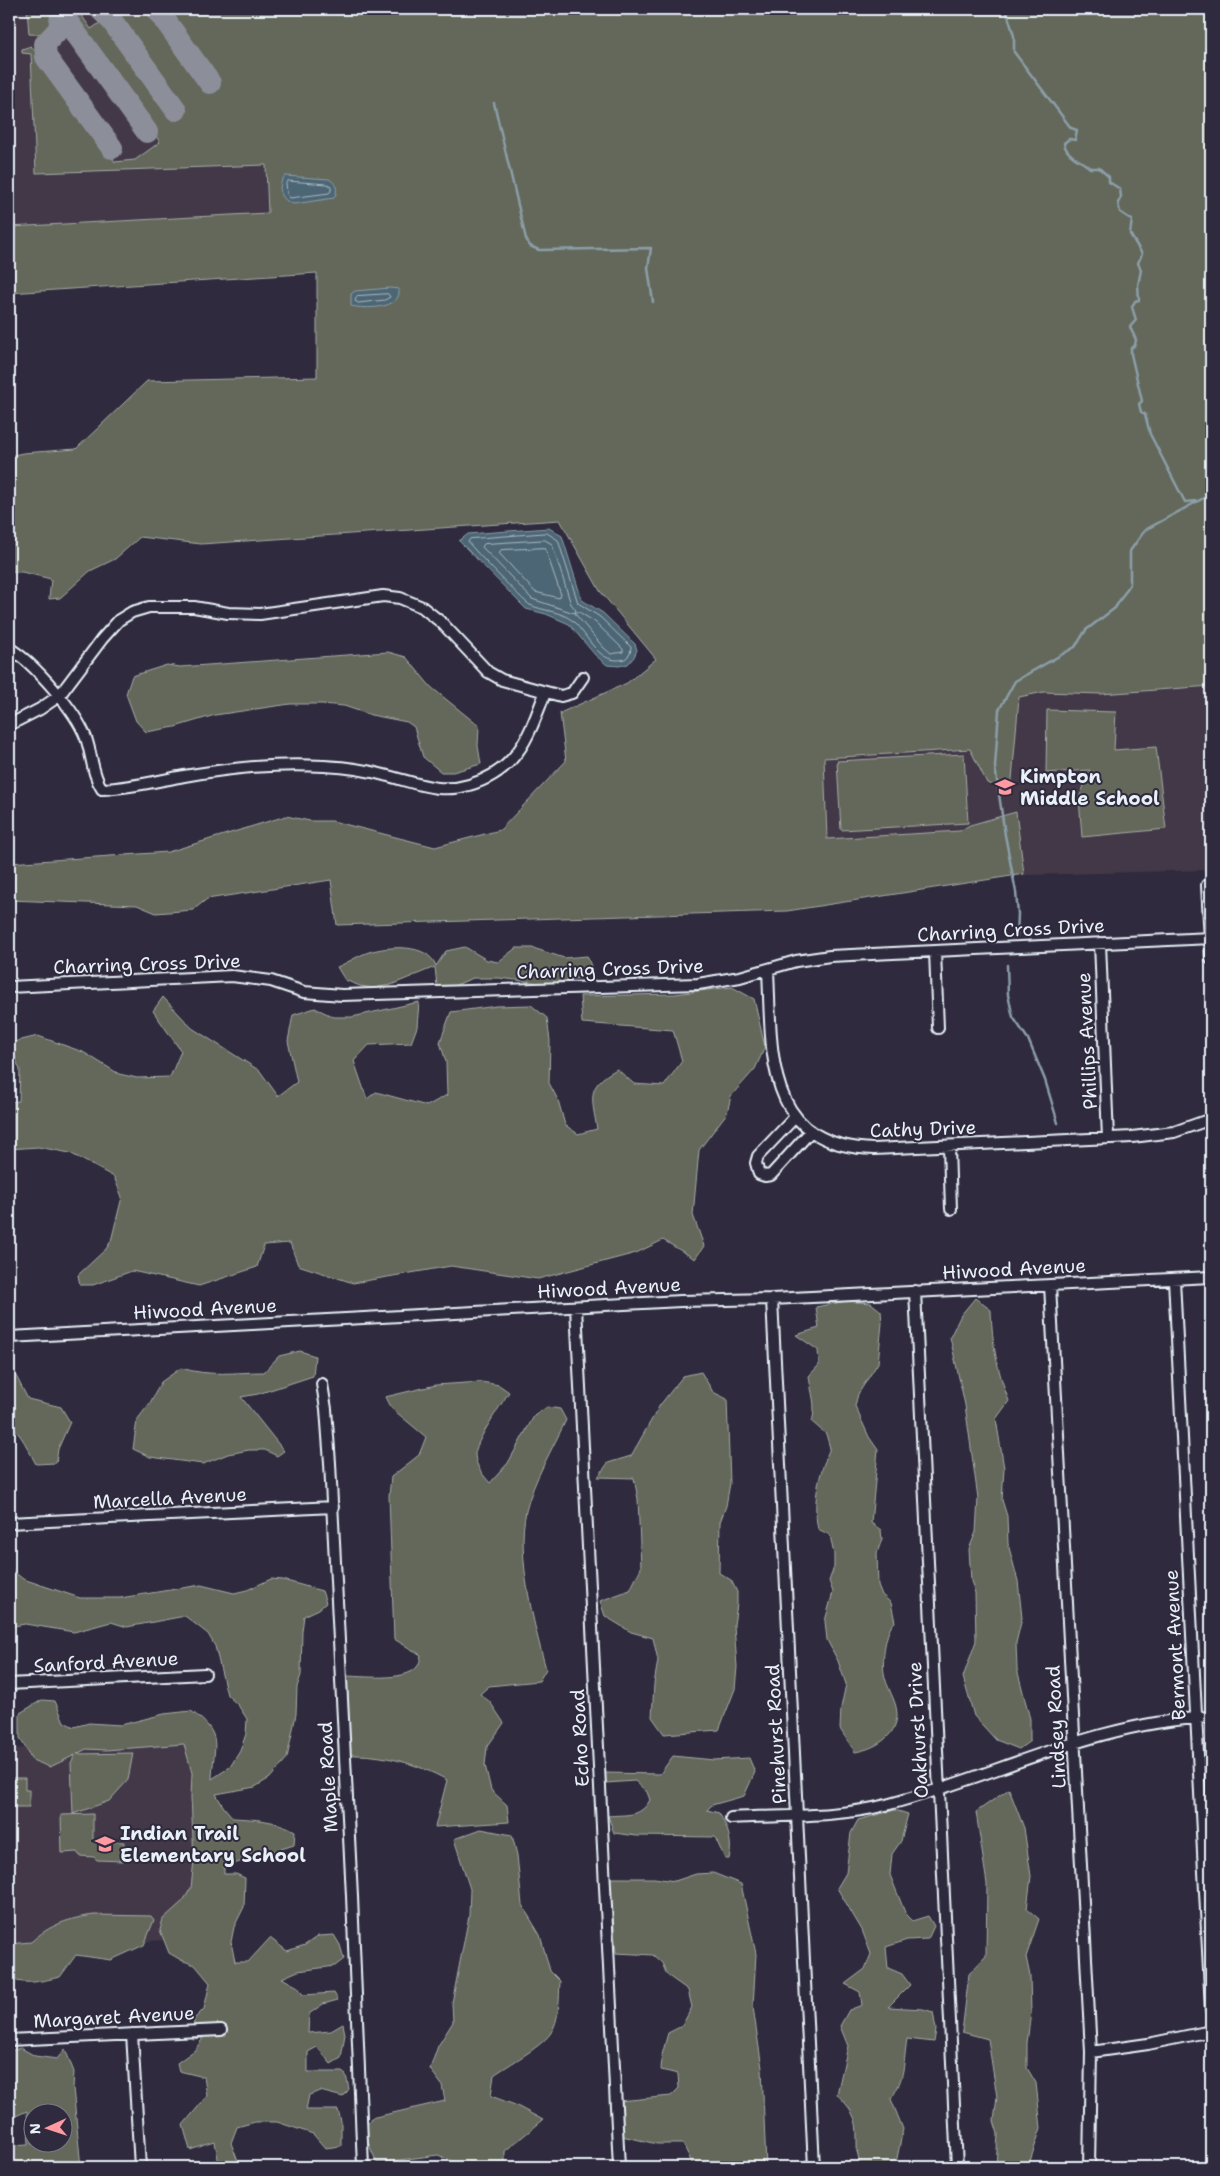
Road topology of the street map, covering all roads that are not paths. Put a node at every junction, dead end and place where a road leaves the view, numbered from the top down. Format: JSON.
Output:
{"nodes":[{"id":1,"x":9,"y":648,"type":"edge"},
{"id":2,"x":583,"y":677,"type":"dead end"},
{"id":3,"x":545,"y":693,"type":"junction"},
{"id":4,"x":58,"y":696,"type":"junction"},
{"id":5,"x":9,"y":725,"type":"edge"},
{"id":6,"x":1207,"y":885,"type":"dead end"},
{"id":7,"x":1211,"y":938,"type":"edge"},
{"id":8,"x":1100,"y":943,"type":"junction"},
{"id":9,"x":934,"y":951,"type":"junction"},
{"id":10,"x":1211,"y":959,"type":"edge"},
{"id":11,"x":768,"y":970,"type":"junction"},
{"id":12,"x":9,"y":988,"type":"edge"},
{"id":13,"x":938,"y":1028,"type":"dead end"},
{"id":14,"x":795,"y":1116,"type":"junction"},
{"id":15,"x":1211,"y":1119,"type":"edge"},
{"id":16,"x":811,"y":1131,"type":"junction"},
{"id":17,"x":1108,"y":1138,"type":"junction"},
{"id":18,"x":949,"y":1147,"type":"junction"},
{"id":19,"x":951,"y":1209,"type":"dead end"},
{"id":20,"x":1211,"y":1277,"type":"edge"},
{"id":21,"x":1174,"y":1279,"type":"junction"},
{"id":22,"x":1050,"y":1285,"type":"junction"},
{"id":23,"x":915,"y":1292,"type":"junction"},
{"id":24,"x":772,"y":1299,"type":"junction"},
{"id":25,"x":576,"y":1307,"type":"junction"},
{"id":26,"x":9,"y":1337,"type":"edge"},
{"id":27,"x":322,"y":1384,"type":"dead end"},
{"id":28,"x":333,"y":1508,"type":"junction"},
{"id":29,"x":9,"y":1523,"type":"edge"},
{"id":30,"x":205,"y":1674,"type":"dead end"},
{"id":31,"x":9,"y":1684,"type":"edge"},
{"id":32,"x":1197,"y":1717,"type":"junction"},
{"id":33,"x":1211,"y":1717,"type":"edge"},
{"id":34,"x":1074,"y":1742,"type":"junction"},
{"id":35,"x":938,"y":1790,"type":"junction"},
{"id":36,"x":797,"y":1815,"type":"junction"},
{"id":37,"x":731,"y":1818,"type":"dead end"},
{"id":38,"x":1211,"y":2010,"type":"edge"},
{"id":39,"x":221,"y":2030,"type":"dead end"},
{"id":40,"x":1211,"y":2031,"type":"edge"},
{"id":41,"x":132,"y":2034,"type":"junction"},
{"id":42,"x":9,"y":2040,"type":"edge"},
{"id":43,"x":1091,"y":2052,"type":"junction"},
{"id":44,"x":140,"y":2167,"type":"edge"},
{"id":45,"x":363,"y":2167,"type":"edge"},
{"id":46,"x":619,"y":2167,"type":"edge"},
{"id":47,"x":814,"y":2167,"type":"edge"},
{"id":48,"x":958,"y":2167,"type":"edge"},
{"id":49,"x":1089,"y":2167,"type":"edge"}],
"edges":[{"from":1,"to":4,"type":"street"},
{"from":2,"to":3,"type":"street"},
{"from":3,"to":4,"type":"street"},
{"from":3,"to":4,"type":"street"},
{"from":4,"to":5,"type":"street"},
{"from":6,"to":7,"type":"street"},
{"from":7,"to":8,"type":"street","name":"Charring Cross Drive"},
{"from":7,"to":10,"type":"street"},
{"from":8,"to":9,"type":"street","name":"Charring Cross Drive"},
{"from":8,"to":17,"type":"street","name":"Phillips Avenue"},
{"from":9,"to":11,"type":"street","name":"Charring Cross Drive"},
{"from":9,"to":13,"type":"street"},
{"from":11,"to":12,"type":"street","name":"Charring Cross Drive"},
{"from":11,"to":14,"type":"street","name":"Cathy Drive"},
{"from":14,"to":16,"type":"street","name":"Cathy Drive"},
{"from":14,"to":16,"type":"street"},
{"from":15,"to":17,"type":"street","name":"Cathy Drive"},
{"from":16,"to":18,"type":"street","name":"Cathy Drive"},
{"from":17,"to":18,"type":"street","name":"Cathy Drive"},
{"from":18,"to":19,"type":"street"},
{"from":20,"to":21,"type":"street","name":"Hiwood Avenue"},
{"from":21,"to":22,"type":"street","name":"Hiwood Avenue"},
{"from":21,"to":32,"type":"street","name":"Bermont Avenue"},
{"from":22,"to":23,"type":"street","name":"Hiwood Avenue"},
{"from":22,"to":34,"type":"street","name":"Lindsey Road"},
{"from":23,"to":24,"type":"street","name":"Hiwood Avenue"},
{"from":23,"to":35,"type":"street","name":"Oakhurst Drive"},
{"from":24,"to":25,"type":"street","name":"Hiwood Avenue"},
{"from":24,"to":36,"type":"street","name":"Pinehurst Road"},
{"from":25,"to":26,"type":"street","name":"Hiwood Avenue"},
{"from":25,"to":46,"type":"street","name":"Echo Road"},
{"from":27,"to":28,"type":"street","name":"Maple Road"},
{"from":28,"to":29,"type":"street","name":"Marcella Avenue"},
{"from":28,"to":45,"type":"street","name":"Maple Road"},
{"from":30,"to":31,"type":"street","name":"Sanford Avenue"},
{"from":32,"to":33,"type":"street"},
{"from":32,"to":34,"type":"street"},
{"from":32,"to":38,"type":"street","name":"Bermont Avenue"},
{"from":34,"to":35,"type":"street"},
{"from":34,"to":43,"type":"street","name":"Lindsey Road"},
{"from":35,"to":36,"type":"street"},
{"from":35,"to":48,"type":"street","name":"Oakhurst Drive"},
{"from":36,"to":37,"type":"street"},
{"from":36,"to":47,"type":"street","name":"Pinehurst Road"},
{"from":39,"to":41,"type":"street","name":"Margaret Avenue"},
{"from":40,"to":43,"type":"street"},
{"from":41,"to":42,"type":"street","name":"Margaret Avenue"},
{"from":41,"to":44,"type":"street"},
{"from":43,"to":49,"type":"street","name":"Lindsey Road"}]}
